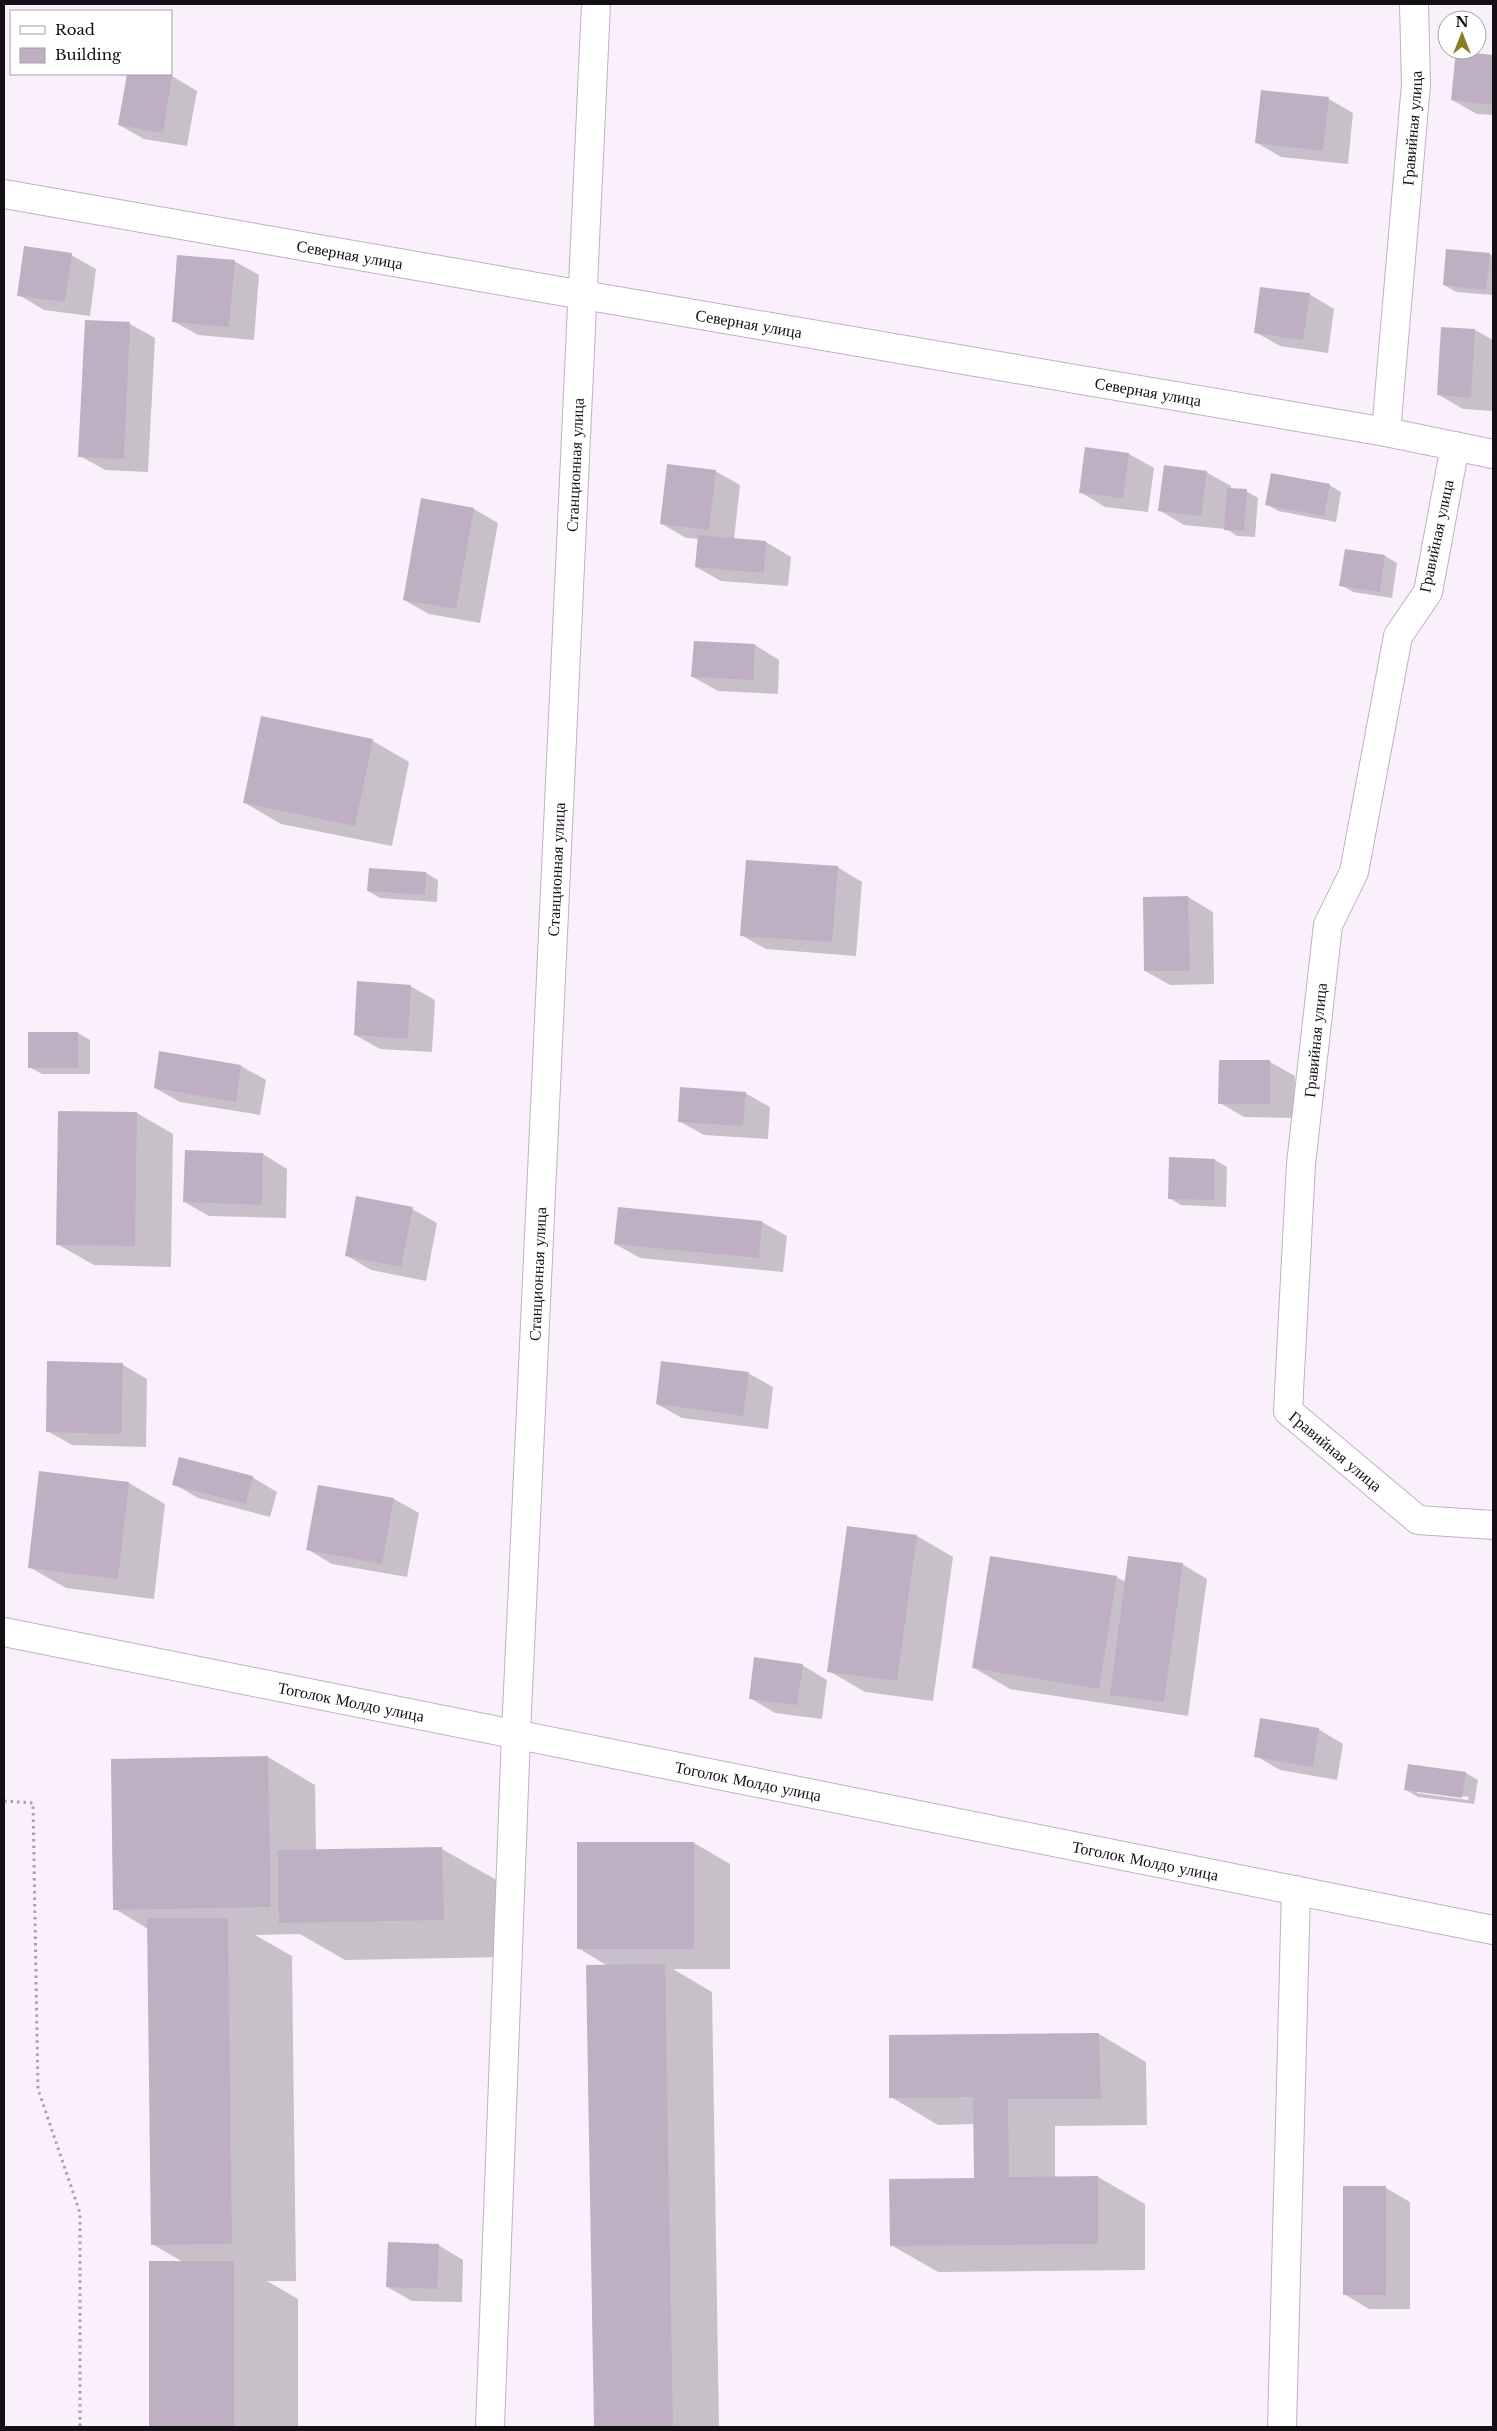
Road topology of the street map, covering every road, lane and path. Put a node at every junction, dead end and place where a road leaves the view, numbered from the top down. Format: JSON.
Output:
{"nodes":[{"id":1,"x":596,"y":4,"type":"edge"},
{"id":2,"x":1414,"y":4,"type":"edge"},
{"id":3,"x":4,"y":194,"type":"edge"},
{"id":4,"x":583,"y":295,"type":"junction"},
{"id":5,"x":1386,"y":432,"type":"junction"},
{"id":6,"x":1455,"y":446,"type":"junction"},
{"id":7,"x":1493,"y":454,"type":"edge"},
{"id":8,"x":1493,"y":1526,"type":"edge"},
{"id":9,"x":4,"y":1632,"type":"edge"},
{"id":10,"x":516,"y":1734,"type":"junction"},
{"id":11,"x":4,"y":1801,"type":"edge"},
{"id":12,"x":1296,"y":1890,"type":"junction"},
{"id":13,"x":1493,"y":1930,"type":"edge"},
{"id":14,"x":80,"y":2427,"type":"edge"},
{"id":15,"x":490,"y":2427,"type":"edge"},
{"id":16,"x":1282,"y":2427,"type":"edge"}],
"edges":[{"from":1,"to":4,"type":"street","name":"Станционная улица"},
{"from":2,"to":5,"type":"street","name":"Гравийная улица"},
{"from":3,"to":4,"type":"street","name":"Северная улица"},
{"from":4,"to":5,"type":"street","name":"Северная улица"},
{"from":4,"to":10,"type":"street","name":"Станционная улица"},
{"from":5,"to":6,"type":"street","name":"Северная улица"},
{"from":6,"to":7,"type":"street","name":"Северная улица"},
{"from":6,"to":8,"type":"street","name":"Гравийная улица"},
{"from":9,"to":10,"type":"street","name":"Тоголок Молдо улица"},
{"from":10,"to":12,"type":"street","name":"Тоголок Молдо улица"},
{"from":10,"to":15,"type":"street","name":"Станционная улица"},
{"from":11,"to":14,"type":"path"},
{"from":12,"to":13,"type":"street","name":"Тоголок Молдо улица"},
{"from":12,"to":16,"type":"street"}]}
